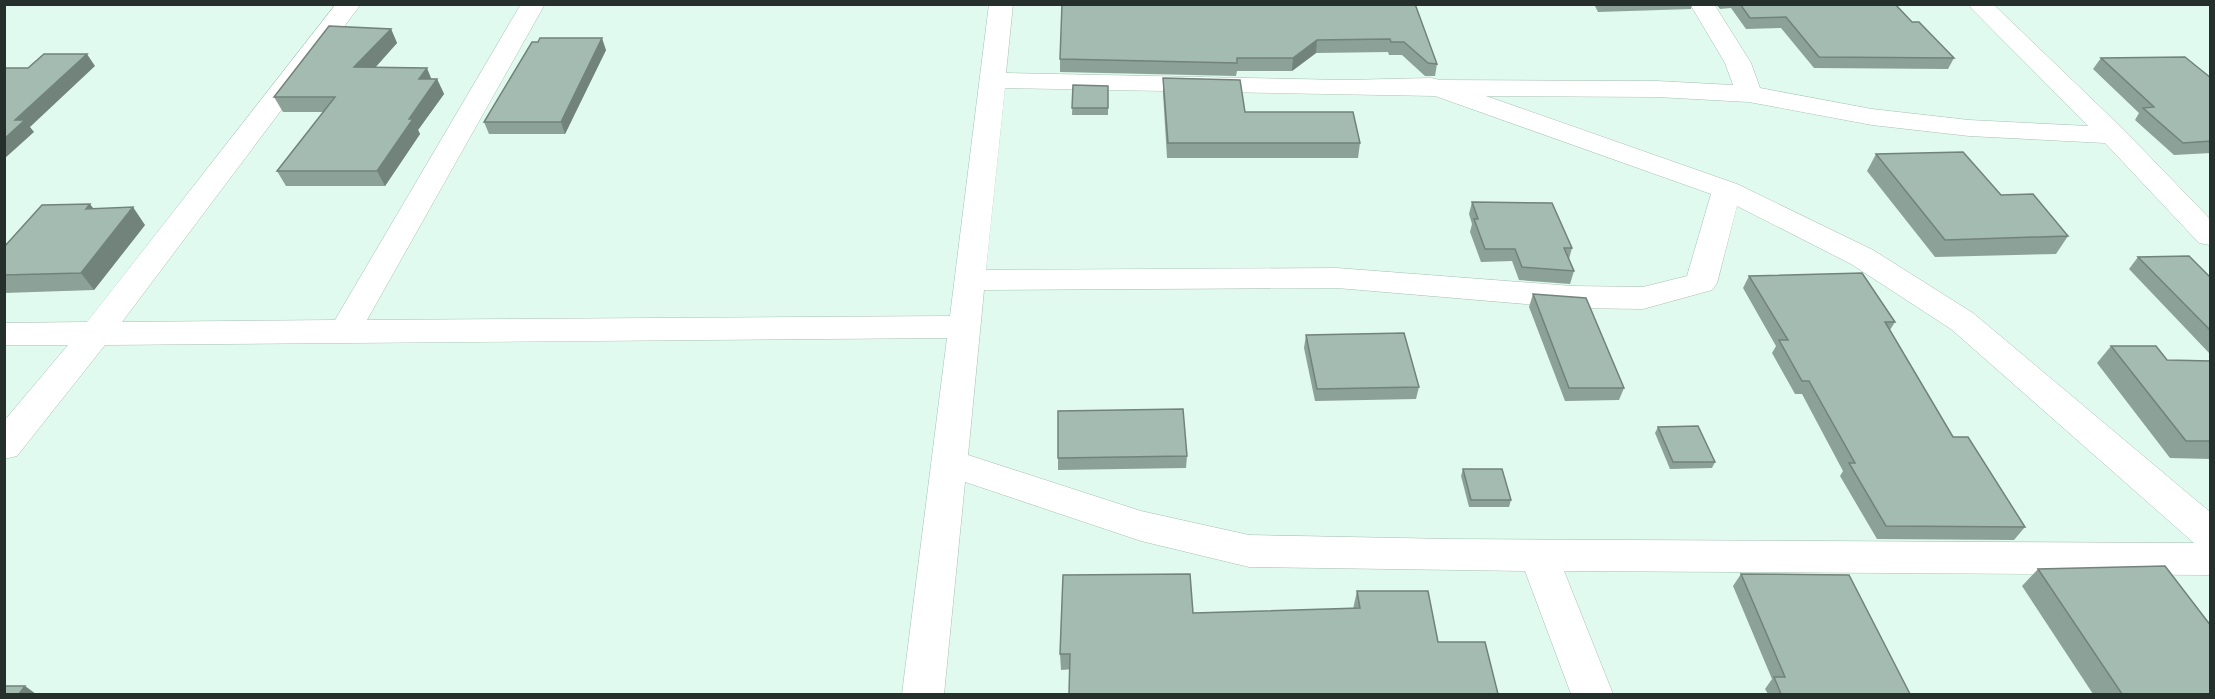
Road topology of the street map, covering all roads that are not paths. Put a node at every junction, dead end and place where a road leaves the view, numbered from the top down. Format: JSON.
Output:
{"nodes":[{"id":1,"x":349,"y":4,"type":"edge"},
{"id":2,"x":533,"y":4,"type":"edge"},
{"id":3,"x":1001,"y":4,"type":"edge"},
{"id":4,"x":1702,"y":4,"type":"edge"},
{"id":5,"x":1979,"y":4,"type":"edge"},
{"id":6,"x":992,"y":80,"type":"junction"},
{"id":7,"x":1431,"y":86,"type":"junction"},
{"id":8,"x":1749,"y":94,"type":"junction"},
{"id":9,"x":2113,"y":135,"type":"junction"},
{"id":10,"x":1727,"y":190,"type":"junction"},
{"id":11,"x":2211,"y":236,"type":"edge"},
{"id":12,"x":969,"y":280,"type":"junction"},
{"id":13,"x":963,"y":327,"type":"junction"},
{"id":14,"x":345,"y":331,"type":"junction"},
{"id":15,"x":96,"y":333,"type":"junction"},
{"id":16,"x":4,"y":334,"type":"edge"},
{"id":17,"x":4,"y":446,"type":"edge"},
{"id":18,"x":948,"y":462,"type":"junction"},
{"id":19,"x":2211,"y":534,"type":"edge"},
{"id":20,"x":1539,"y":555,"type":"junction"},
{"id":21,"x":2211,"y":559,"type":"edge"},
{"id":22,"x":922,"y":694,"type":"edge"},
{"id":23,"x":1592,"y":694,"type":"edge"}],
"edges":[{"from":1,"to":15,"type":"street"},
{"from":2,"to":14,"type":"street"},
{"from":3,"to":6,"type":"street"},
{"from":4,"to":8,"type":"street"},
{"from":5,"to":9,"type":"street"},
{"from":6,"to":7,"type":"street"},
{"from":6,"to":12,"type":"street"},
{"from":7,"to":8,"type":"street"},
{"from":7,"to":10,"type":"street"},
{"from":8,"to":9,"type":"street"},
{"from":9,"to":11,"type":"street"},
{"from":10,"to":12,"type":"street"},
{"from":10,"to":19,"type":"street"},
{"from":12,"to":13,"type":"street"},
{"from":13,"to":14,"type":"street"},
{"from":13,"to":18,"type":"street"},
{"from":14,"to":15,"type":"street"},
{"from":15,"to":16,"type":"street"},
{"from":15,"to":17,"type":"street"},
{"from":18,"to":20,"type":"street"},
{"from":18,"to":22,"type":"street"},
{"from":20,"to":21,"type":"street"},
{"from":20,"to":23,"type":"street"}]}
